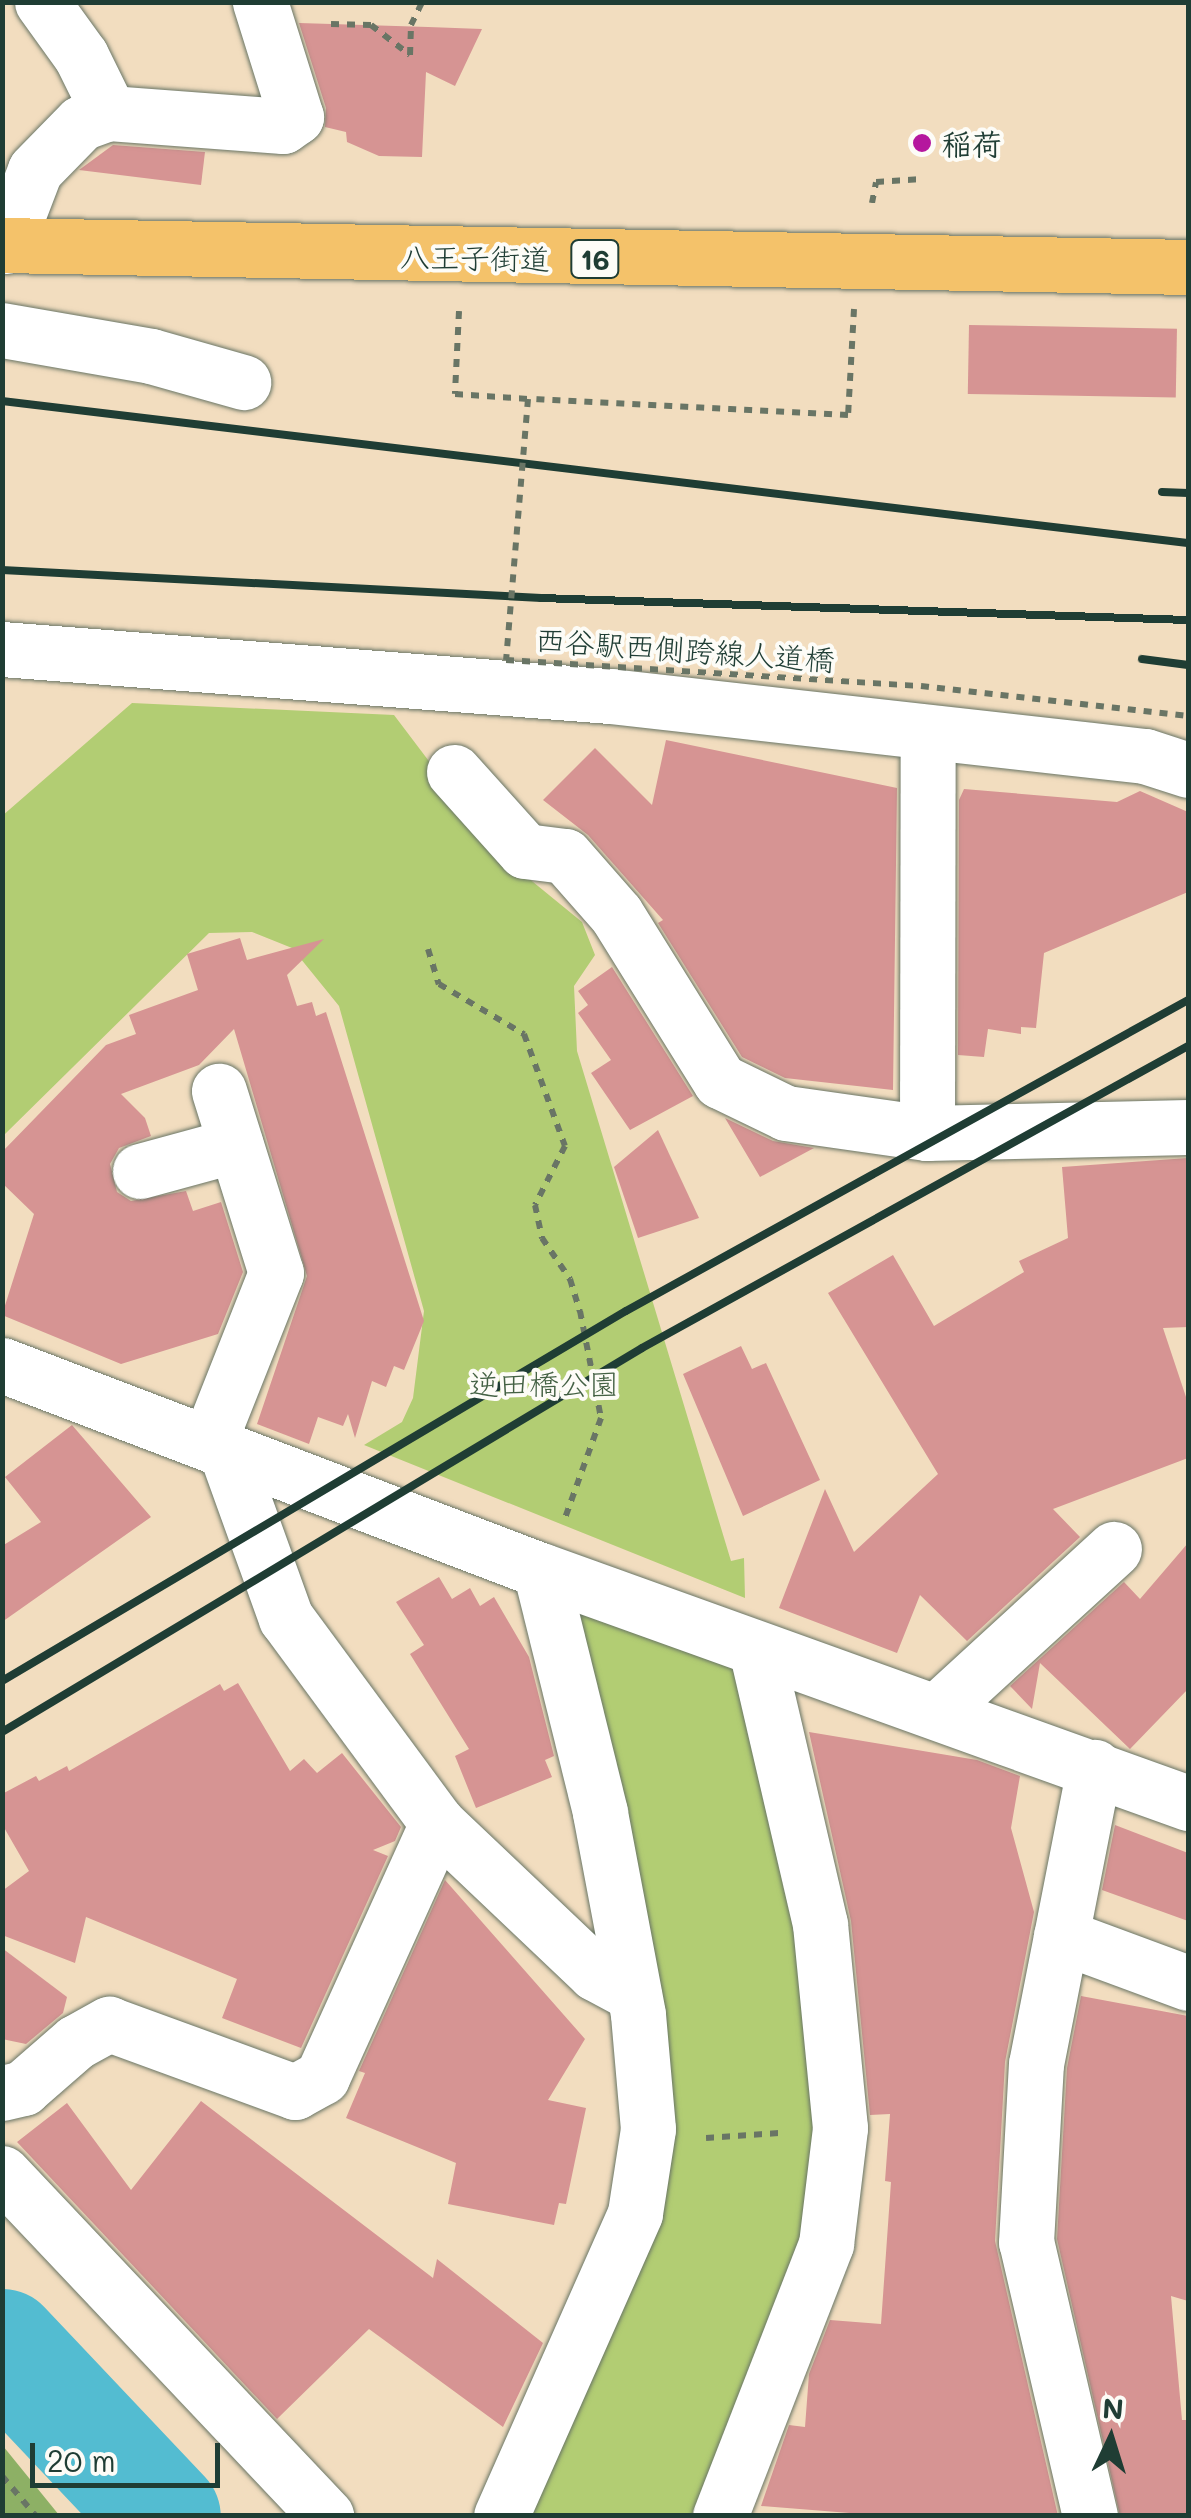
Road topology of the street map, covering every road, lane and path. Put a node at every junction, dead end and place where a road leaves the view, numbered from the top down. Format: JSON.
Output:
{"nodes":[{"id":1,"x":42,"y":2,"type":"edge"},
{"id":2,"x":422,"y":2,"type":"edge"},
{"id":3,"x":265,"y":12,"type":"edge"},
{"id":4,"x":110,"y":113,"type":"junction"},
{"id":5,"x":922,"y":180,"type":"dead end"},
{"id":6,"x":871,"y":209,"type":"dead end"},
{"id":7,"x":4,"y":246,"type":"edge"},
{"id":8,"x":1188,"y":267,"type":"edge"},
{"id":9,"x":460,"y":300,"type":"dead end"},
{"id":10,"x":854,"y":309,"type":"dead end"},
{"id":11,"x":2,"y":330,"type":"edge"},
{"id":12,"x":243,"y":382,"type":"dead end"},
{"id":13,"x":528,"y":400,"type":"junction"},
{"id":14,"x":2,"y":648,"type":"edge"},
{"id":15,"x":1188,"y":716,"type":"edge"},
{"id":16,"x":928,"y":733,"type":"junction"},
{"id":17,"x":1188,"y":770,"type":"edge"},
{"id":18,"x":454,"y":772,"type":"dead end"},
{"id":19,"x":428,"y":949,"type":"dead end"},
{"id":20,"x":219,"y":1091,"type":"dead end"},
{"id":21,"x":1188,"y":1126,"type":"edge"},
{"id":22,"x":927,"y":1133,"type":"junction"},
{"id":23,"x":236,"y":1145,"type":"junction"},
{"id":24,"x":140,"y":1171,"type":"dead end"},
{"id":25,"x":2,"y":1365,"type":"edge"},
{"id":26,"x":217,"y":1445,"type":"junction"},
{"id":27,"x":1114,"y":1549,"type":"dead end"},
{"id":28,"x":540,"y":1570,"type":"junction"},
{"id":29,"x":756,"y":1650,"type":"junction"},
{"id":30,"x":937,"y":1711,"type":"junction"},
{"id":31,"x":1094,"y":1768,"type":"junction"},
{"id":32,"x":1188,"y":1804,"type":"edge"},
{"id":33,"x":437,"y":1823,"type":"junction"},
{"id":34,"x":1061,"y":1936,"type":"junction"},
{"id":35,"x":1188,"y":1983,"type":"edge"},
{"id":36,"x":634,"y":1994,"type":"junction"},
{"id":37,"x":2,"y":2093,"type":"edge"},
{"id":38,"x":840,"y":2128,"type":"junction"},
{"id":39,"x":646,"y":2142,"type":"junction"},
{"id":40,"x":2,"y":2173,"type":"edge"},
{"id":41,"x":2,"y":2476,"type":"edge"},
{"id":42,"x":36,"y":2516,"type":"edge"},
{"id":43,"x":326,"y":2516,"type":"edge"},
{"id":44,"x":502,"y":2516,"type":"edge"},
{"id":45,"x":720,"y":2516,"type":"edge"},
{"id":46,"x":1090,"y":2516,"type":"edge"}],
"edges":[{"from":1,"to":4,"type":"street"},
{"from":2,"to":3,"type":"path"},
{"from":3,"to":4,"type":"street"},
{"from":4,"to":7,"type":"street"},
{"from":5,"to":6,"type":"path"},
{"from":7,"to":8,"type":"highway","name":"八王子街道","number":"16"},
{"from":9,"to":13,"type":"path"},
{"from":10,"to":13,"type":"path","bridge":true},
{"from":11,"to":12,"type":"street"},
{"from":13,"to":15,"type":"path","name":"西谷駅西側跨線人道橋","bridge":true},
{"from":14,"to":16,"type":"street"},
{"from":16,"to":17,"type":"street"},
{"from":16,"to":22,"type":"street"},
{"from":18,"to":22,"type":"street"},
{"from":19,"to":28,"type":"path"},
{"from":20,"to":23,"type":"street"},
{"from":21,"to":22,"type":"street"},
{"from":23,"to":24,"type":"street"},
{"from":23,"to":26,"type":"street"},
{"from":25,"to":26,"type":"street"},
{"from":26,"to":28,"type":"street"},
{"from":26,"to":33,"type":"street"},
{"from":27,"to":30,"type":"street"},
{"from":28,"to":29,"type":"street"},
{"from":28,"to":36,"type":"street"},
{"from":29,"to":30,"type":"street"},
{"from":29,"to":38,"type":"street"},
{"from":30,"to":31,"type":"street"},
{"from":31,"to":32,"type":"street"},
{"from":31,"to":34,"type":"street"},
{"from":33,"to":36,"type":"street"},
{"from":33,"to":37,"type":"street"},
{"from":34,"to":35,"type":"street"},
{"from":34,"to":46,"type":"street"},
{"from":36,"to":39,"type":"street"},
{"from":38,"to":39,"type":"path"},
{"from":38,"to":45,"type":"street"},
{"from":39,"to":44,"type":"street"},
{"from":40,"to":43,"type":"street"},
{"from":41,"to":42,"type":"path"}]}
